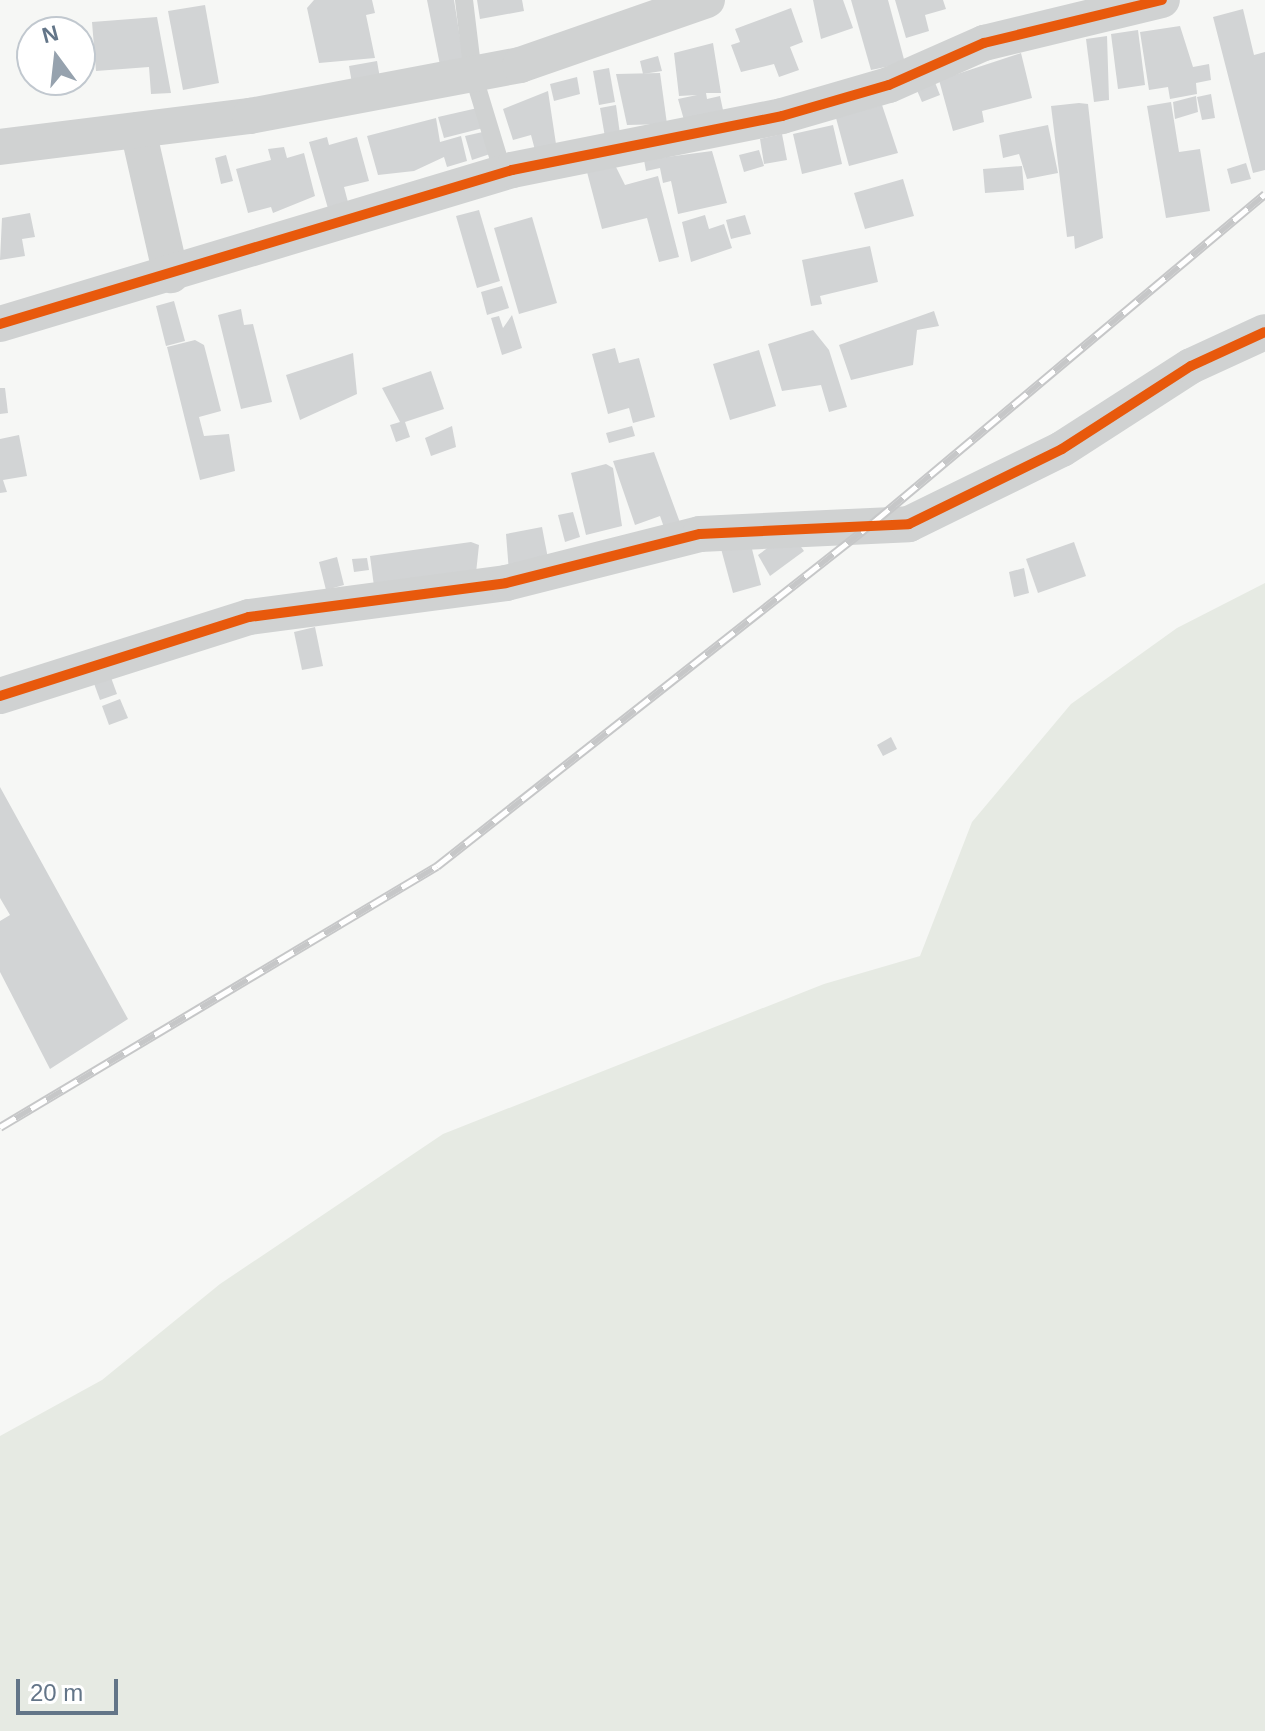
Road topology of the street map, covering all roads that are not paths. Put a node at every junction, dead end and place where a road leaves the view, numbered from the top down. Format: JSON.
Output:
{"nodes":[{"id":1,"x":464,"y":0,"type":"edge"},
{"id":2,"x":707,"y":0,"type":"edge"},
{"id":3,"x":1162,"y":0,"type":"edge"},
{"id":4,"x":473,"y":74,"type":"junction"},
{"id":5,"x":138,"y":130,"type":"junction"},
{"id":6,"x":0,"y":147,"type":"edge"},
{"id":7,"x":503,"y":173,"type":"junction"},
{"id":8,"x":171,"y":275,"type":"junction"},
{"id":9,"x":0,"y":324,"type":"edge"},
{"id":10,"x":1265,"y":332,"type":"edge"},
{"id":11,"x":0,"y":696,"type":"edge"}],
"edges":[{"from":1,"to":4,"type":"lane"},
{"from":2,"to":4,"type":"street"},
{"from":3,"to":7,"type":"street"},
{"from":4,"to":5,"type":"street"},
{"from":4,"to":7,"type":"lane"},
{"from":5,"to":6,"type":"street"},
{"from":5,"to":8,"type":"street"},
{"from":7,"to":8,"type":"street"},
{"from":8,"to":9,"type":"street"},
{"from":10,"to":11,"type":"street"}]}
